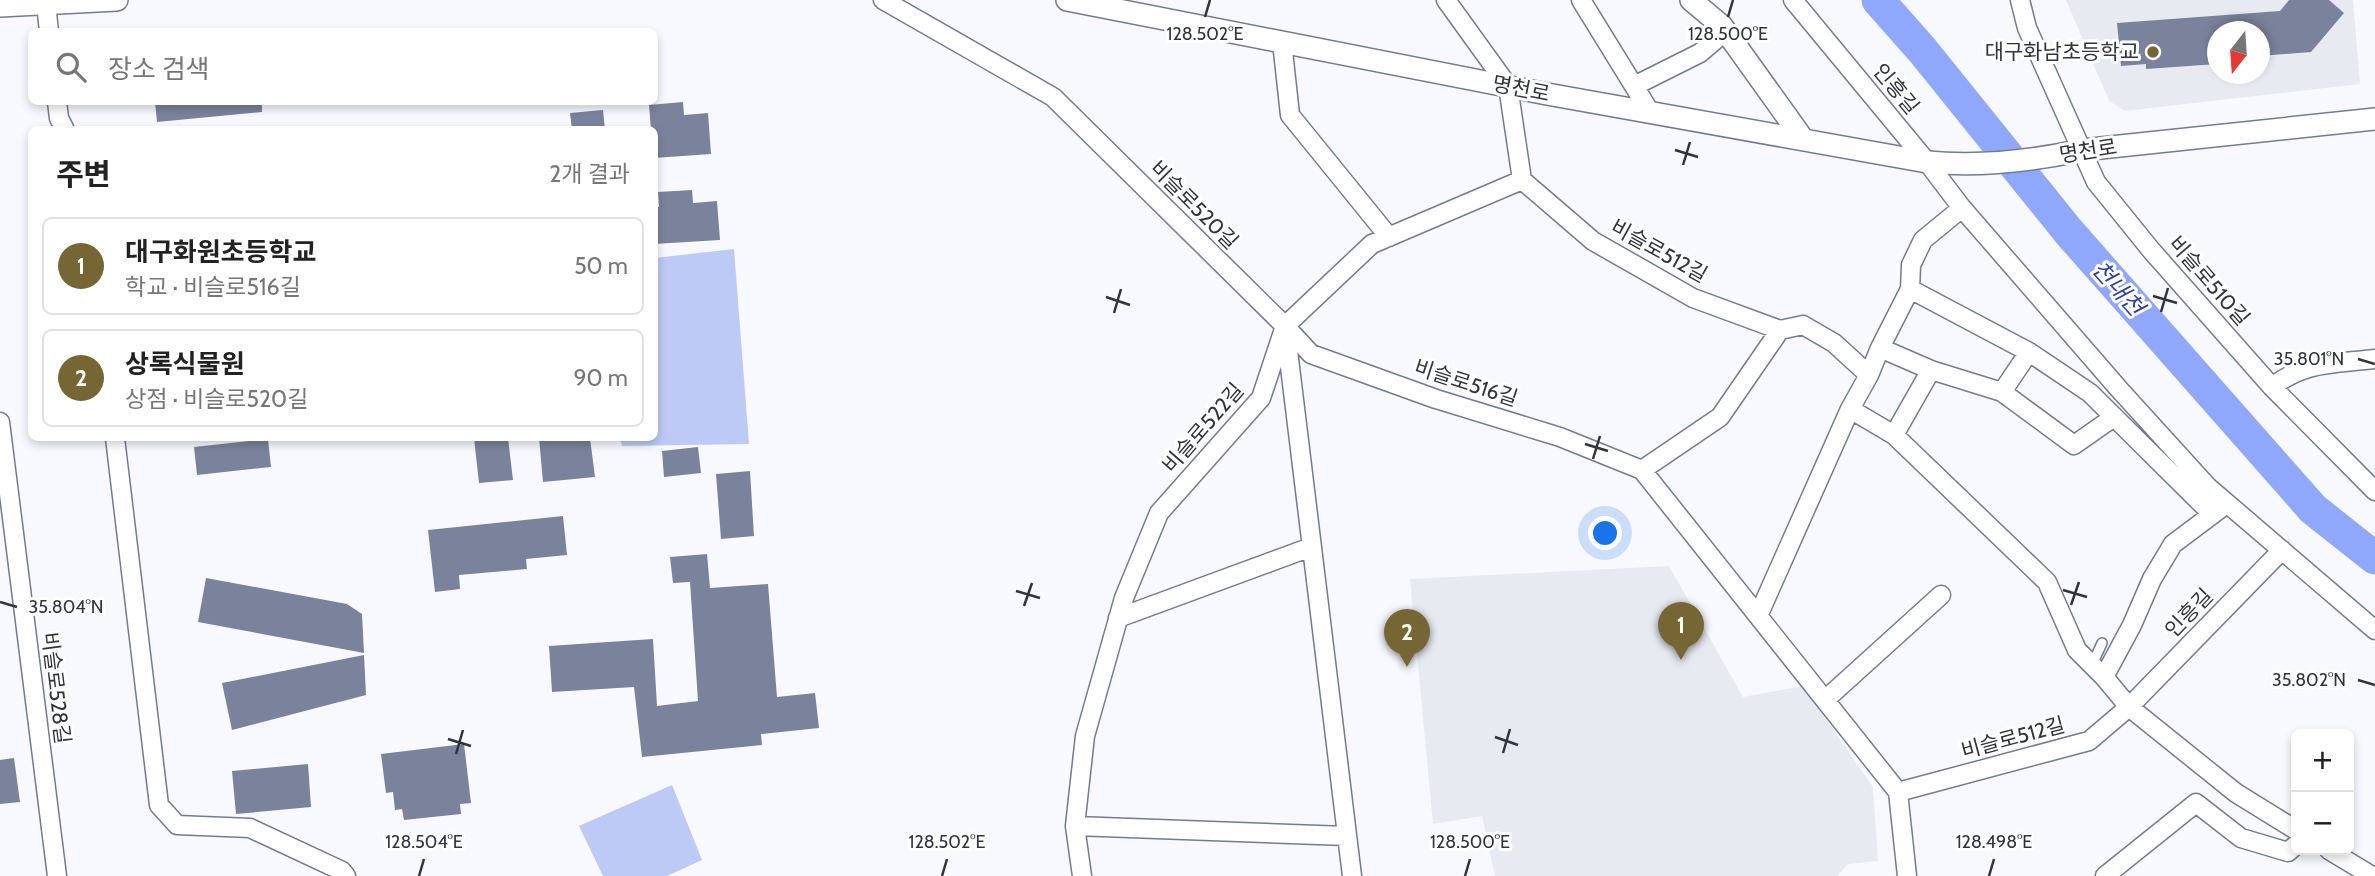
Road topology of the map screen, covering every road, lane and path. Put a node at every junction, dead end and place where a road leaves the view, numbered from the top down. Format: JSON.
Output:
{"nodes":[{"id":1,"x":117,"y":0,"type":"edge"},
{"id":2,"x":883,"y":0,"type":"edge"},
{"id":3,"x":1068,"y":0,"type":"edge"},
{"id":4,"x":1446,"y":0,"type":"edge"},
{"id":5,"x":1581,"y":0,"type":"edge"},
{"id":6,"x":1691,"y":0,"type":"edge"},
{"id":7,"x":1793,"y":0,"type":"edge"},
{"id":8,"x":2020,"y":0,"type":"edge"},
{"id":9,"x":85,"y":1,"type":"edge"},
{"id":10,"x":11,"y":3,"type":"edge"},
{"id":11,"x":46,"y":3,"type":"junction"},
{"id":12,"x":49,"y":28,"type":"edge"},
{"id":13,"x":1726,"y":31,"type":"junction"},
{"id":14,"x":1282,"y":42,"type":"junction"},
{"id":15,"x":1508,"y":86,"type":"junction"},
{"id":16,"x":1634,"y":86,"type":"junction"},
{"id":17,"x":57,"y":105,"type":"edge"},
{"id":18,"x":1650,"y":112,"type":"junction"},
{"id":19,"x":2375,"y":119,"type":"edge"},
{"id":20,"x":63,"y":126,"type":"edge"},
{"id":21,"x":1803,"y":139,"type":"junction"},
{"id":22,"x":2082,"y":150,"type":"junction"},
{"id":23,"x":1927,"y":162,"type":"junction"},
{"id":24,"x":1522,"y":180,"type":"junction"},
{"id":25,"x":1962,"y":208,"type":"junction"},
{"id":26,"x":1389,"y":237,"type":"junction"},
{"id":27,"x":1910,"y":289,"type":"junction"},
{"id":28,"x":1285,"y":326,"type":"junction"},
{"id":29,"x":1780,"y":330,"type":"junction"},
{"id":30,"x":1880,"y":348,"type":"junction"},
{"id":31,"x":2029,"y":352,"type":"junction"},
{"id":32,"x":2375,"y":359,"type":"edge"},
{"id":33,"x":1931,"y":370,"type":"junction"},
{"id":34,"x":1869,"y":375,"type":"junction"},
{"id":35,"x":2272,"y":387,"type":"junction"},
{"id":36,"x":2118,"y":388,"type":"junction"},
{"id":37,"x":2001,"y":391,"type":"junction"},
{"id":38,"x":1850,"y":409,"type":"junction"},
{"id":39,"x":2108,"y":410,"type":"junction"},
{"id":40,"x":0,"y":422,"type":"edge"},
{"id":41,"x":1895,"y":435,"type":"junction"},
{"id":42,"x":115,"y":441,"type":"edge"},
{"id":43,"x":1642,"y":470,"type":"junction"},
{"id":44,"x":2375,"y":491,"type":"edge"},
{"id":45,"x":2220,"y":508,"type":"junction"},
{"id":46,"x":1311,"y":547,"type":"junction"},
{"id":47,"x":2282,"y":550,"type":"junction"},
{"id":48,"x":1941,"y":595,"type":"dead end"},
{"id":49,"x":1758,"y":616,"type":"junction"},
{"id":50,"x":1118,"y":618,"type":"junction"},
{"id":51,"x":2375,"y":630,"type":"edge"},
{"id":52,"x":2102,"y":643,"type":"dead end"},
{"id":53,"x":2098,"y":671,"type":"junction"},
{"id":54,"x":1825,"y":700,"type":"junction"},
{"id":55,"x":2129,"y":707,"type":"junction"},
{"id":56,"x":1898,"y":792,"type":"junction"},
{"id":57,"x":1074,"y":826,"type":"junction"},
{"id":58,"x":2291,"y":827,"type":"edge"},
{"id":59,"x":1346,"y":836,"type":"junction"},
{"id":60,"x":2291,"y":849,"type":"edge"},
{"id":61,"x":2337,"y":855,"type":"edge"},
{"id":62,"x":57,"y":876,"type":"edge"},
{"id":63,"x":346,"y":876,"type":"edge"},
{"id":64,"x":1082,"y":876,"type":"edge"},
{"id":65,"x":1352,"y":876,"type":"edge"},
{"id":66,"x":1907,"y":876,"type":"edge"},
{"id":67,"x":2105,"y":876,"type":"edge"},
{"id":68,"x":2371,"y":876,"type":"edge"}],
"edges":[{"from":1,"to":9,"type":"street"},
{"from":2,"to":28,"type":"street","name":"비슬로520길"},
{"from":3,"to":14,"type":"street","name":"명천로"},
{"from":4,"to":15,"type":"street"},
{"from":5,"to":16,"type":"street"},
{"from":6,"to":13,"type":"street"},
{"from":7,"to":23,"type":"street","name":"인흥길"},
{"from":8,"to":22,"type":"street","name":"비슬로510길"},
{"from":9,"to":11,"type":"street"},
{"from":10,"to":11,"type":"street"},
{"from":11,"to":12,"type":"street"},
{"from":13,"to":16,"type":"street"},
{"from":13,"to":21,"type":"street"},
{"from":14,"to":15,"type":"street","name":"명천로"},
{"from":14,"to":26,"type":"street"},
{"from":15,"to":18,"type":"street","name":"명천로"},
{"from":15,"to":24,"type":"street"},
{"from":16,"to":18,"type":"street"},
{"from":17,"to":20,"type":"street"},
{"from":18,"to":21,"type":"street","name":"명천로"},
{"from":19,"to":22,"type":"street","name":"명천로"},
{"from":21,"to":23,"type":"street","name":"명천로"},
{"from":22,"to":23,"type":"street","name":"명천로"},
{"from":22,"to":35,"type":"street","name":"비슬로510길"},
{"from":23,"to":25,"type":"street","name":"인흥길"},
{"from":24,"to":26,"type":"street","name":"비슬로522길"},
{"from":24,"to":29,"type":"street","name":"비슬로512길"},
{"from":25,"to":27,"type":"street"},
{"from":25,"to":36,"type":"street","name":"인흥길"},
{"from":26,"to":28,"type":"street","name":"비슬로522길"},
{"from":27,"to":30,"type":"street"},
{"from":27,"to":31,"type":"street","name":"인흥길"},
{"from":28,"to":43,"type":"street","name":"비슬로516길"},
{"from":28,"to":46,"type":"street"},
{"from":28,"to":50,"type":"street","name":"비슬로522길"},
{"from":29,"to":34,"type":"street","name":"비슬로512길"},
{"from":29,"to":43,"type":"street"},
{"from":30,"to":33,"type":"street"},
{"from":30,"to":34,"type":"street"},
{"from":31,"to":37,"type":"street"},
{"from":31,"to":39,"type":"street","name":"인흥길"},
{"from":32,"to":35,"type":"street"},
{"from":33,"to":37,"type":"street"},
{"from":33,"to":41,"type":"street"},
{"from":34,"to":38,"type":"street"},
{"from":35,"to":44,"type":"street","name":"비슬로510길"},
{"from":36,"to":39,"type":"street"},
{"from":36,"to":45,"type":"street","name":"인흥길"},
{"from":37,"to":39,"type":"street"},
{"from":38,"to":41,"type":"street"},
{"from":38,"to":49,"type":"street"},
{"from":39,"to":45,"type":"street","name":"인흥길"},
{"from":40,"to":62,"type":"street","name":"비슬로528길"},
{"from":41,"to":53,"type":"street"},
{"from":42,"to":63,"type":"street"},
{"from":43,"to":49,"type":"street","name":"비슬로516길"},
{"from":45,"to":47,"type":"street","name":"인흥길"},
{"from":45,"to":53,"type":"street","name":"인흥길"},
{"from":46,"to":50,"type":"street"},
{"from":46,"to":59,"type":"street"},
{"from":47,"to":51,"type":"street","name":"인흥길"},
{"from":47,"to":55,"type":"street","name":"인흥길"},
{"from":48,"to":54,"type":"street"},
{"from":49,"to":54,"type":"street","name":"비슬로516길"},
{"from":50,"to":57,"type":"street","name":"비슬로522길"},
{"from":52,"to":53,"type":"lane"},
{"from":53,"to":55,"type":"street"},
{"from":54,"to":56,"type":"street","name":"비슬로516길"},
{"from":55,"to":56,"type":"street","name":"비슬로512길"},
{"from":55,"to":58,"type":"street"},
{"from":56,"to":66,"type":"street"},
{"from":57,"to":59,"type":"street"},
{"from":57,"to":64,"type":"street","name":"비슬로522길"},
{"from":59,"to":65,"type":"street"},
{"from":60,"to":67,"type":"street"},
{"from":61,"to":68,"type":"street"}]}
